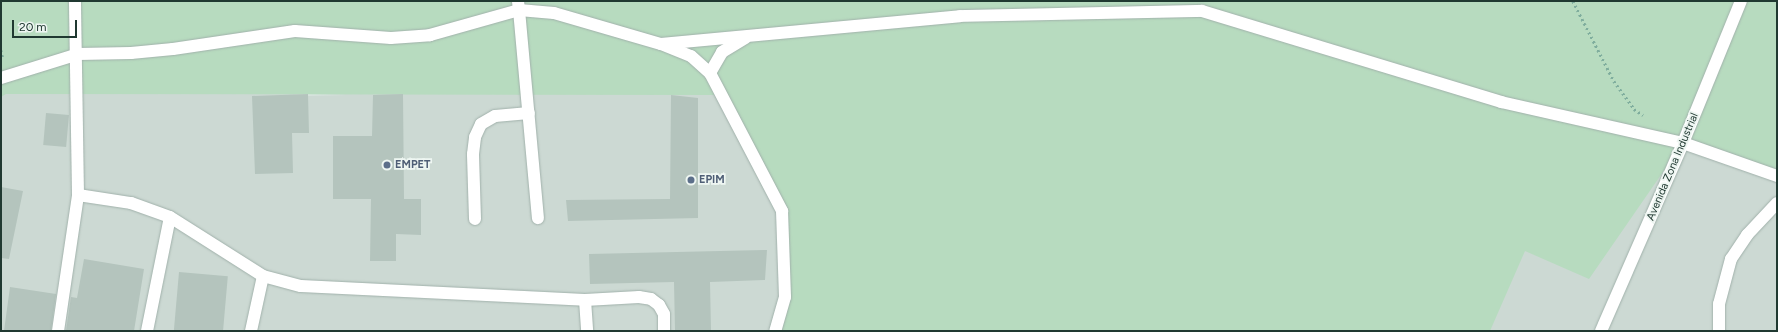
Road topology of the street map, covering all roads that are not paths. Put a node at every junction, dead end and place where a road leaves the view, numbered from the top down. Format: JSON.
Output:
{"nodes":[{"id":1,"x":75,"y":1,"type":"edge"},
{"id":2,"x":1741,"y":1,"type":"edge"},
{"id":3,"x":518,"y":5,"type":"edge"},
{"id":4,"x":750,"y":36,"type":"junction"},
{"id":5,"x":661,"y":44,"type":"junction"},
{"id":6,"x":78,"y":54,"type":"junction"},
{"id":7,"x":710,"y":73,"type":"junction"},
{"id":8,"x":1,"y":78,"type":"edge"},
{"id":9,"x":529,"y":113,"type":"junction"},
{"id":10,"x":1684,"y":143,"type":"junction"},
{"id":11,"x":1777,"y":176,"type":"edge"},
{"id":12,"x":78,"y":195,"type":"junction"},
{"id":13,"x":1777,"y":203,"type":"edge"},
{"id":14,"x":170,"y":217,"type":"junction"},
{"id":15,"x":538,"y":218,"type":"dead end"},
{"id":16,"x":475,"y":219,"type":"dead end"},
{"id":17,"x":263,"y":276,"type":"junction"},
{"id":18,"x":585,"y":300,"type":"junction"},
{"id":19,"x":58,"y":331,"type":"edge"},
{"id":20,"x":147,"y":331,"type":"edge"},
{"id":21,"x":251,"y":331,"type":"edge"},
{"id":22,"x":588,"y":331,"type":"edge"},
{"id":23,"x":664,"y":331,"type":"edge"},
{"id":24,"x":775,"y":331,"type":"edge"},
{"id":25,"x":1601,"y":331,"type":"edge"},
{"id":26,"x":1719,"y":331,"type":"edge"}],
"edges":[{"from":1,"to":6,"type":"street"},
{"from":2,"to":10,"type":"street","name":"Avenida Zona Industrial"},
{"from":3,"to":5,"type":"street"},
{"from":3,"to":6,"type":"street"},
{"from":3,"to":9,"type":"street"},
{"from":4,"to":5,"type":"street"},
{"from":4,"to":7,"type":"street"},
{"from":4,"to":10,"type":"street"},
{"from":5,"to":7,"type":"street"},
{"from":6,"to":8,"type":"street"},
{"from":6,"to":12,"type":"street"},
{"from":7,"to":24,"type":"street"},
{"from":9,"to":15,"type":"street"},
{"from":9,"to":16,"type":"street"},
{"from":10,"to":11,"type":"street"},
{"from":10,"to":25,"type":"street","name":"Avenida Zona Industrial"},
{"from":12,"to":14,"type":"street"},
{"from":12,"to":19,"type":"street"},
{"from":13,"to":26,"type":"street"},
{"from":14,"to":17,"type":"street"},
{"from":14,"to":20,"type":"street"},
{"from":17,"to":18,"type":"street"},
{"from":17,"to":21,"type":"street"},
{"from":18,"to":22,"type":"street"},
{"from":18,"to":23,"type":"street"}]}
